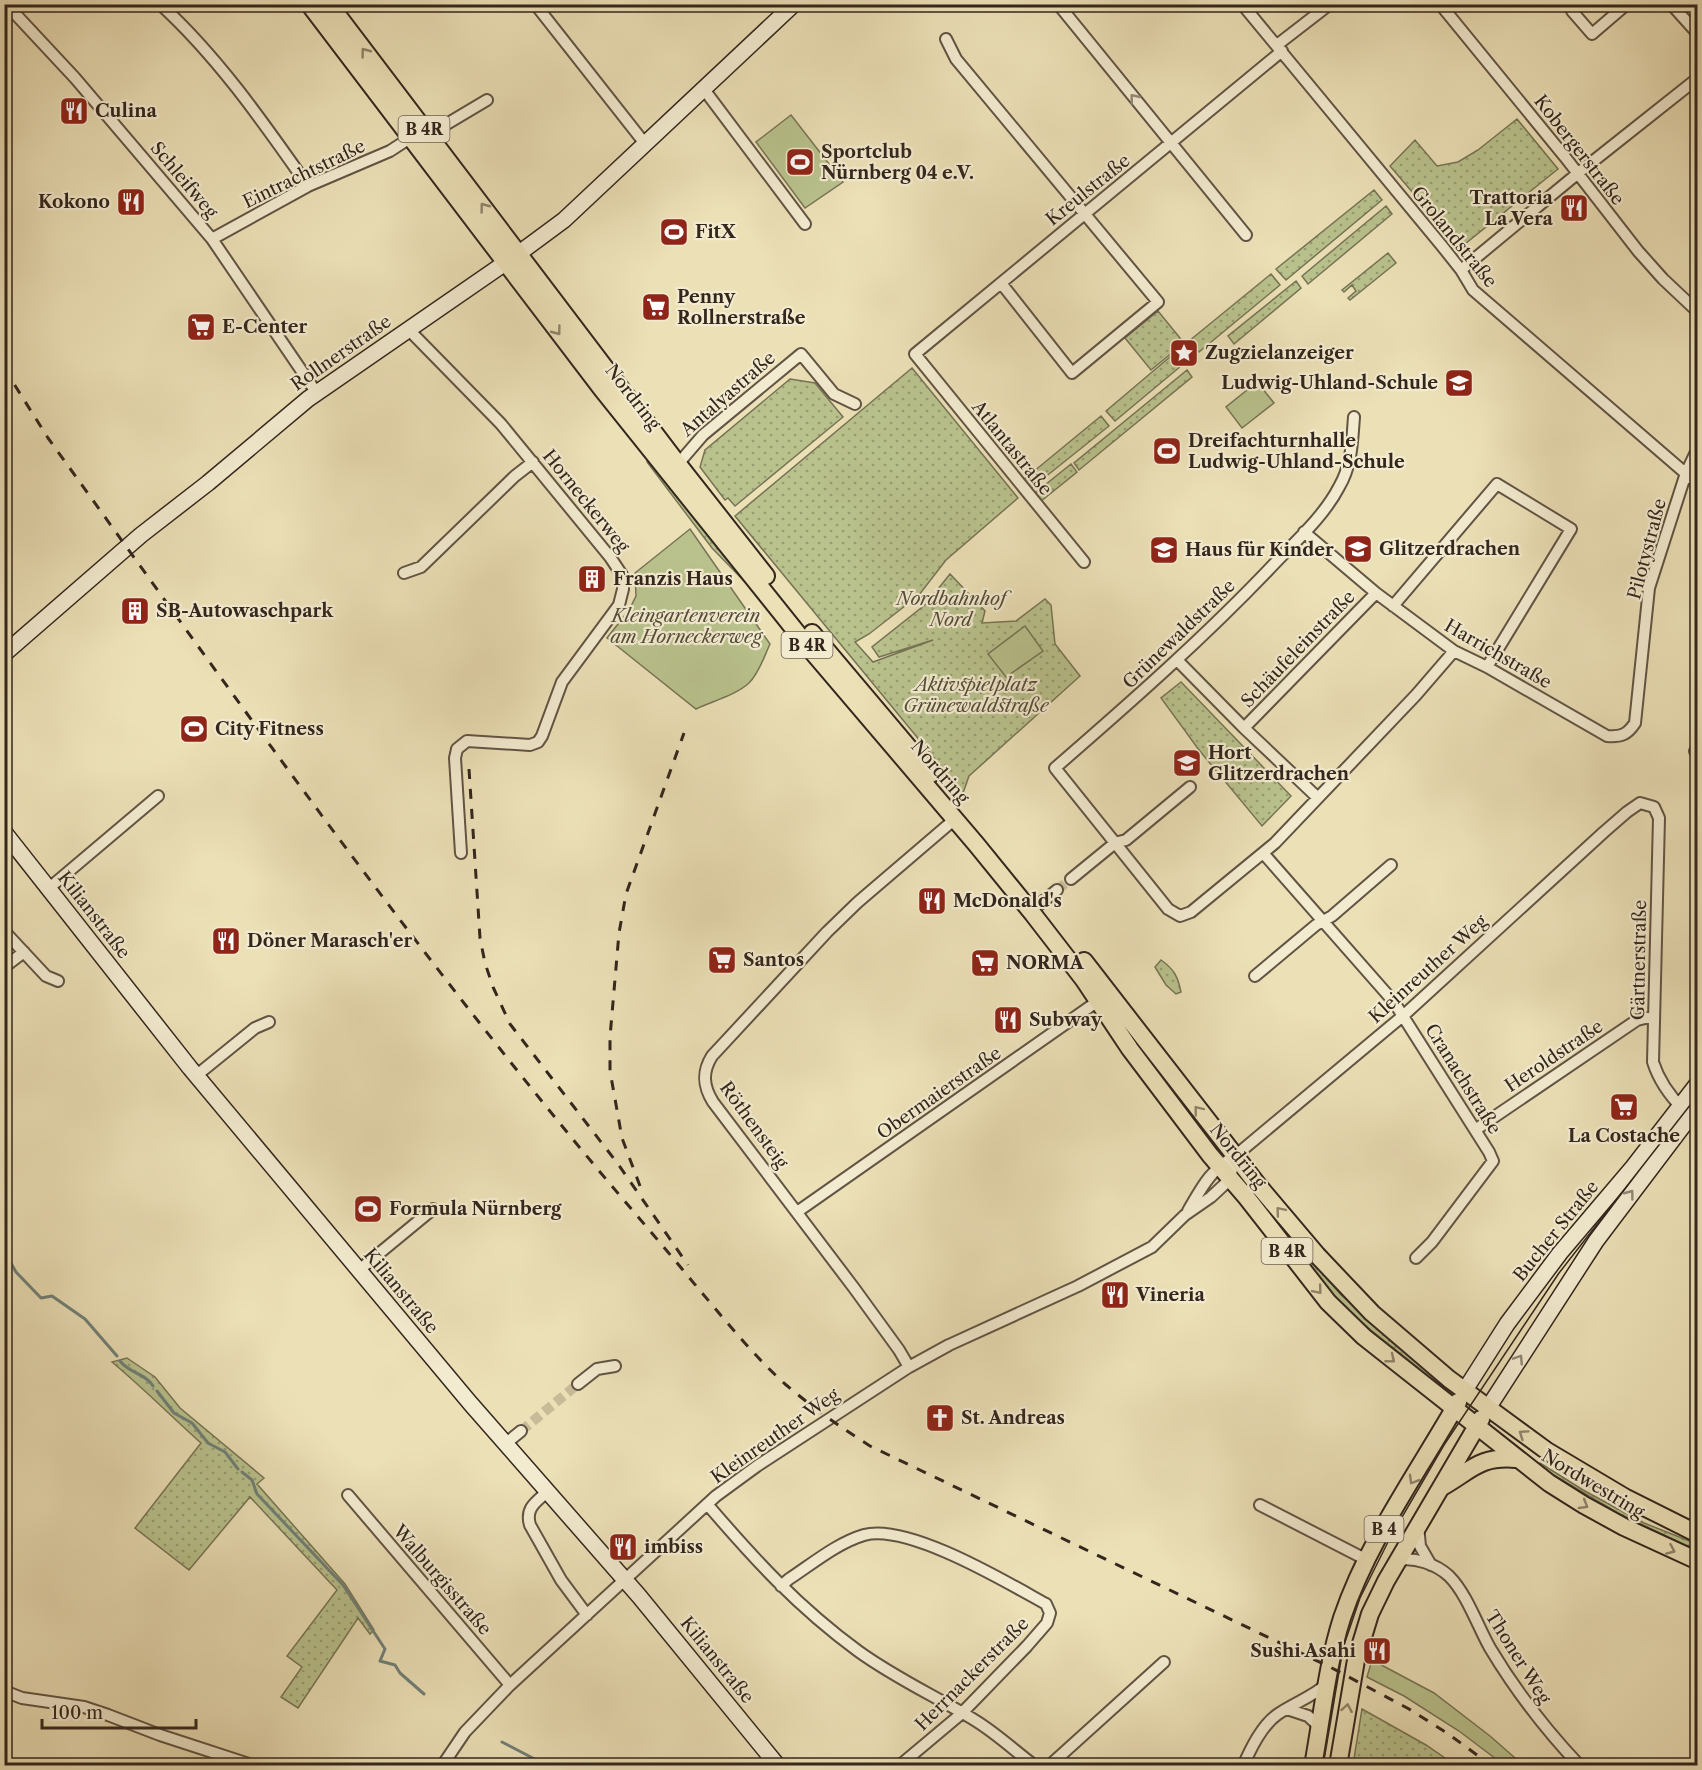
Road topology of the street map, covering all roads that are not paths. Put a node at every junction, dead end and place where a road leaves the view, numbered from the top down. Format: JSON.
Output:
{"nodes":[{"id":1,"x":6,"y":4,"type":"edge"},
{"id":2,"x":160,"y":4,"type":"edge"},
{"id":3,"x":309,"y":4,"type":"edge"},
{"id":4,"x":329,"y":4,"type":"edge"},
{"id":5,"x":535,"y":4,"type":"edge"},
{"id":6,"x":794,"y":4,"type":"edge"},
{"id":7,"x":1058,"y":4,"type":"edge"},
{"id":8,"x":1242,"y":4,"type":"edge"},
{"id":9,"x":1330,"y":4,"type":"edge"},
{"id":10,"x":1440,"y":4,"type":"edge"},
{"id":11,"x":1573,"y":4,"type":"edge"},
{"id":12,"x":1627,"y":4,"type":"edge"},
{"id":13,"x":1671,"y":4,"type":"edge"},
{"id":14,"x":1698,"y":34,"type":"edge"},
{"id":15,"x":946,"y":39,"type":"dead end"},
{"id":16,"x":1280,"y":48,"type":"junction"},
{"id":17,"x":1698,"y":78,"type":"edge"},
{"id":18,"x":703,"y":88,"type":"junction"},
{"id":19,"x":487,"y":100,"type":"dead end"},
{"id":20,"x":430,"y":137,"type":"junction"},
{"id":21,"x":410,"y":138,"type":"junction"},
{"id":22,"x":1171,"y":143,"type":"junction"},
{"id":23,"x":646,"y":145,"type":"junction"},
{"id":24,"x":1577,"y":174,"type":"junction"},
{"id":25,"x":308,"y":186,"type":"junction"},
{"id":26,"x":1084,"y":214,"type":"junction"},
{"id":27,"x":805,"y":224,"type":"dead end"},
{"id":28,"x":1246,"y":235,"type":"dead end"},
{"id":29,"x":212,"y":239,"type":"junction"},
{"id":30,"x":512,"y":259,"type":"junction"},
{"id":31,"x":1461,"y":270,"type":"junction"},
{"id":32,"x":1000,"y":283,"type":"junction"},
{"id":33,"x":1698,"y":312,"type":"edge"},
{"id":34,"x":409,"y":330,"type":"junction"},
{"id":35,"x":915,"y":354,"type":"joint"},
{"id":36,"x":316,"y":392,"type":"junction"},
{"id":37,"x":855,"y":404,"type":"dead end"},
{"id":38,"x":1354,"y":417,"type":"dead end"},
{"id":39,"x":1698,"y":448,"type":"edge"},
{"id":40,"x":533,"y":462,"type":"junction"},
{"id":41,"x":678,"y":464,"type":"junction"},
{"id":42,"x":1686,"y":473,"type":"junction"},
{"id":43,"x":1698,"y":484,"type":"edge"},
{"id":44,"x":1304,"y":532,"type":"junction"},
{"id":45,"x":1084,"y":562,"type":"dead end"},
{"id":46,"x":404,"y":573,"type":"dead end"},
{"id":47,"x":1376,"y":593,"type":"junction"},
{"id":48,"x":1393,"y":606,"type":"junction"},
{"id":49,"x":1454,"y":651,"type":"junction"},
{"id":50,"x":4,"y":654,"type":"edge"},
{"id":51,"x":1177,"y":660,"type":"junction"},
{"id":52,"x":1487,"y":667,"type":"junction"},
{"id":53,"x":1244,"y":728,"type":"junction"},
{"id":54,"x":1629,"y":732,"type":"joint"},
{"id":55,"x":1190,"y":788,"type":"dead end"},
{"id":56,"x":158,"y":796,"type":"dead end"},
{"id":57,"x":1318,"y":798,"type":"junction"},
{"id":58,"x":1640,"y":803,"type":"joint"},
{"id":59,"x":955,"y":819,"type":"junction"},
{"id":60,"x":4,"y":832,"type":"edge"},
{"id":61,"x":1115,"y":843,"type":"junction"},
{"id":62,"x":461,"y":853,"type":"dead end"},
{"id":63,"x":1263,"y":853,"type":"junction"},
{"id":64,"x":1391,"y":865,"type":"dead end"},
{"id":65,"x":1071,"y":879,"type":"tunnel mouth"},
{"id":66,"x":48,"y":890,"type":"junction"},
{"id":67,"x":1057,"y":890,"type":"tunnel mouth"},
{"id":68,"x":1040,"y":904,"type":"junction"},
{"id":69,"x":1323,"y":921,"type":"junction"},
{"id":70,"x":6,"y":937,"type":"edge"},
{"id":71,"x":24,"y":952,"type":"junction"},
{"id":72,"x":4,"y":963,"type":"edge"},
{"id":73,"x":1255,"y":976,"type":"dead end"},
{"id":74,"x":58,"y":981,"type":"dead end"},
{"id":75,"x":1098,"y":1001,"type":"junction"},
{"id":76,"x":1404,"y":1015,"type":"junction"},
{"id":77,"x":1654,"y":1016,"type":"junction"},
{"id":78,"x":269,"y":1022,"type":"dead end"},
{"id":79,"x":197,"y":1075,"type":"junction"},
{"id":80,"x":1698,"y":1083,"type":"edge"},
{"id":81,"x":1689,"y":1109,"type":"edge"},
{"id":82,"x":1475,"y":1130,"type":"junction"},
{"id":83,"x":1235,"y":1156,"type":"junction"},
{"id":84,"x":1225,"y":1172,"type":"junction"},
{"id":85,"x":433,"y":1209,"type":"dead end"},
{"id":86,"x":797,"y":1212,"type":"junction"},
{"id":87,"x":1185,"y":1215,"type":"junction"},
{"id":88,"x":1416,"y":1258,"type":"dead end"},
{"id":89,"x":359,"y":1270,"type":"junction"},
{"id":90,"x":615,"y":1366,"type":"dead end"},
{"id":91,"x":909,"y":1367,"type":"junction"},
{"id":92,"x":578,"y":1384,"type":"tunnel mouth"},
{"id":93,"x":1465,"y":1390,"type":"junction"},
{"id":94,"x":1488,"y":1408,"type":"junction"},
{"id":95,"x":1454,"y":1409,"type":"junction"},
{"id":96,"x":1476,"y":1427,"type":"junction"},
{"id":97,"x":521,"y":1431,"type":"tunnel mouth"},
{"id":98,"x":505,"y":1444,"type":"junction"},
{"id":99,"x":1516,"y":1459,"type":"junction"},
{"id":100,"x":1439,"y":1490,"type":"junction"},
{"id":101,"x":547,"y":1492,"type":"junction"},
{"id":102,"x":348,"y":1496,"type":"dead end"},
{"id":103,"x":707,"y":1504,"type":"junction"},
{"id":104,"x":1260,"y":1506,"type":"dead end"},
{"id":105,"x":1418,"y":1526,"type":"junction"},
{"id":106,"x":1698,"y":1534,"type":"edge"},
{"id":107,"x":1366,"y":1560,"type":"junction"},
{"id":108,"x":1398,"y":1560,"type":"junction"},
{"id":109,"x":1698,"y":1561,"type":"edge"},
{"id":110,"x":1431,"y":1565,"type":"junction"},
{"id":111,"x":625,"y":1580,"type":"junction"},
{"id":112,"x":781,"y":1586,"type":"junction"},
{"id":113,"x":587,"y":1615,"type":"junction"},
{"id":114,"x":1164,"y":1662,"type":"dead end"},
{"id":115,"x":1327,"y":1684,"type":"junction"},
{"id":116,"x":510,"y":1685,"type":"junction"},
{"id":117,"x":4,"y":1692,"type":"edge"},
{"id":118,"x":1287,"y":1709,"type":"junction"},
{"id":119,"x":961,"y":1714,"type":"junction"},
{"id":120,"x":1320,"y":1727,"type":"junction"},
{"id":121,"x":255,"y":1766,"type":"edge"},
{"id":122,"x":442,"y":1766,"type":"edge"},
{"id":123,"x":778,"y":1766,"type":"edge"},
{"id":124,"x":899,"y":1766,"type":"edge"},
{"id":125,"x":1035,"y":1766,"type":"edge"},
{"id":126,"x":1049,"y":1766,"type":"edge"},
{"id":127,"x":1244,"y":1766,"type":"edge"},
{"id":128,"x":1313,"y":1766,"type":"edge"},
{"id":129,"x":1338,"y":1766,"type":"edge"},
{"id":130,"x":1580,"y":1766,"type":"edge"}],
"edges":[{"from":1,"to":29,"type":"street","name":"Schleifweg"},
{"from":2,"to":25,"type":"street"},
{"from":3,"to":21,"type":"main road","name":"Nordring","number":"B 4R"},
{"from":20,"to":4,"type":"main road","name":"Nordring","number":"B 4R","one_way":true},
{"from":5,"to":23,"type":"street"},
{"from":6,"to":18,"type":"main road","name":"Rollnerstraße"},
{"from":22,"to":7,"type":"street","one_way":true},
{"from":8,"to":16,"type":"street","name":"Grolandstraße"},
{"from":9,"to":16,"type":"street","name":"Kreulstraße"},
{"from":10,"to":24,"type":"street","name":"Kobergerstraße"},
{"from":11,"to":12,"type":"street"},
{"from":13,"to":14,"type":"street"},
{"from":15,"to":26,"type":"street"},
{"from":16,"to":22,"type":"street","name":"Kreulstraße"},
{"from":16,"to":31,"type":"street","name":"Grolandstraße"},
{"from":17,"to":24,"type":"street"},
{"from":18,"to":23,"type":"main road","name":"Rollnerstraße"},
{"from":18,"to":27,"type":"street"},
{"from":19,"to":20,"type":"street"},
{"from":30,"to":20,"type":"main road","name":"Nordring","number":"B 4R","one_way":true},
{"from":21,"to":25,"type":"street","name":"Eintrachtstraße"},
{"from":21,"to":30,"type":"main road","name":"Nordring","number":"B 4R"},
{"from":22,"to":26,"type":"street","name":"Kreulstraße"},
{"from":22,"to":28,"type":"street"},
{"from":23,"to":30,"type":"main road","name":"Rollnerstraße"},
{"from":24,"to":31,"type":"street"},
{"from":24,"to":33,"type":"street","name":"Kobergerstraße"},
{"from":25,"to":29,"type":"street","name":"Eintrachtstraße"},
{"from":26,"to":32,"type":"street","name":"Kreulstraße"},
{"from":26,"to":32,"type":"street"},
{"from":29,"to":36,"type":"street","name":"Schleifweg"},
{"from":30,"to":34,"type":"main road","name":"Rollnerstraße"},
{"from":30,"to":41,"type":"main road","name":"Nordring","number":"B 4R"},
{"from":30,"to":59,"type":"main road","name":"Nordring","number":"B 4R","one_way":true},
{"from":31,"to":42,"type":"street","name":"Grolandstraße"},
{"from":32,"to":35,"type":"street","name":"Kreulstraße"},
{"from":34,"to":36,"type":"main road","name":"Rollnerstraße"},
{"from":34,"to":40,"type":"street","name":"Horneckerweg"},
{"from":35,"to":45,"type":"street","name":"Atlantastraße"},
{"from":36,"to":50,"type":"main road","name":"Rollnerstraße"},
{"from":37,"to":41,"type":"street","name":"Antalyastraße"},
{"from":38,"to":44,"type":"street","name":"Grünewaldstraße"},
{"from":39,"to":42,"type":"street","name":"Pilotystraße"},
{"from":40,"to":46,"type":"street"},
{"from":40,"to":62,"type":"street","name":"Horneckerweg"},
{"from":41,"to":68,"type":"main road","name":"Nordring","number":"B 4R"},
{"from":42,"to":43,"type":"street","name":"Grolandstraße"},
{"from":42,"to":54,"type":"street","name":"Pilotystraße"},
{"from":44,"to":47,"type":"street","name":"Harrichstraße"},
{"from":44,"to":51,"type":"street","name":"Grünewaldstraße"},
{"from":47,"to":48,"type":"street","name":"Harrichstraße"},
{"from":47,"to":53,"type":"street","name":"Schäufeleinstraße"},
{"from":48,"to":49,"type":"street","name":"Harrichstraße"},
{"from":48,"to":52,"type":"street"},
{"from":49,"to":52,"type":"street","name":"Harrichstraße"},
{"from":49,"to":57,"type":"street"},
{"from":51,"to":53,"type":"street","name":"Schäufeleinstraße"},
{"from":51,"to":61,"type":"street","name":"Grünewaldstraße"},
{"from":52,"to":54,"type":"street","name":"Harrichstraße"},
{"from":53,"to":57,"type":"street","name":"Schäufeleinstraße"},
{"from":55,"to":61,"type":"street"},
{"from":56,"to":66,"type":"street"},
{"from":57,"to":63,"type":"street"},
{"from":58,"to":76,"type":"street","name":"Kleinreuther Weg"},
{"from":58,"to":77,"type":"street","name":"Gärtnerstraße"},
{"from":59,"to":75,"type":"main road","name":"Nordring","number":"B 4R"},
{"from":59,"to":86,"type":"street","name":"Röthensteig"},
{"from":60,"to":66,"type":"main road","name":"Kilianstraße"},
{"from":61,"to":63,"type":"street"},
{"from":61,"to":65,"type":"street"},
{"from":63,"to":69,"type":"street","name":"Cranachstraße"},
{"from":64,"to":69,"type":"street"},
{"from":66,"to":79,"type":"main road","name":"Kilianstraße"},
{"from":67,"to":68,"type":"street"},
{"from":83,"to":68,"type":"main road","name":"Nordring","number":"B 4R","one_way":true},
{"from":69,"to":73,"type":"street"},
{"from":69,"to":76,"type":"street","name":"Cranachstraße"},
{"from":70,"to":71,"type":"street"},
{"from":71,"to":72,"type":"street"},
{"from":71,"to":74,"type":"street"},
{"from":75,"to":84,"type":"main road","name":"Nordring","number":"B 4R"},
{"from":75,"to":86,"type":"street","name":"Obermaierstraße"},
{"from":76,"to":82,"type":"street","name":"Cranachstraße"},
{"from":76,"to":83,"type":"street","name":"Kleinreuther Weg"},
{"from":77,"to":81,"type":"street","name":"Gärtnerstraße"},
{"from":77,"to":82,"type":"street","name":"Heroldstraße"},
{"from":78,"to":79,"type":"street"},
{"from":79,"to":89,"type":"main road","name":"Kilianstraße"},
{"from":80,"to":81,"type":"main road","name":"Bucher Straße"},
{"from":81,"to":93,"type":"main road","name":"Bucher Straße"},
{"from":94,"to":81,"type":"main road","name":"Bucher Straße","one_way":true},
{"from":82,"to":88,"type":"street","name":"Cranachstraße"},
{"from":83,"to":84,"type":"street","name":"Kleinreuther Weg"},
{"from":83,"to":84,"type":"street","name":"Kleinreuther Weg"},
{"from":93,"to":83,"type":"main road","name":"Nordring","number":"B 4R","one_way":true},
{"from":84,"to":87,"type":"street","name":"Kleinreuther Weg"},
{"from":84,"to":87,"type":"street","name":"Kleinreuther Weg"},
{"from":84,"to":95,"type":"main road","name":"Nordring","number":"B 4R","one_way":true},
{"from":85,"to":89,"type":"street"},
{"from":86,"to":91,"type":"street","name":"Röthensteig"},
{"from":87,"to":91,"type":"street","name":"Kleinreuther Weg"},
{"from":89,"to":98,"type":"main road","name":"Kilianstraße"},
{"from":90,"to":92,"type":"street"},
{"from":91,"to":103,"type":"street","name":"Kleinreuther Weg"},
{"from":93,"to":94,"type":"main road","name":"Nordring","number":"B 4R"},
{"from":93,"to":95,"type":"main road","name":"Bucher Straße","number":"B 4"},
{"from":94,"to":96,"type":"main road","number":"B 4"},
{"from":106,"to":94,"type":"main road","name":"Nordwestring","number":"B 4R","one_way":true},
{"from":95,"to":96,"type":"main road","name":"Nordring","number":"B 4R"},
{"from":95,"to":107,"type":"main road","number":"B 4","one_way":true},
{"from":96,"to":99,"type":"main road","name":"Nordwestring","number":"B 4R"},
{"from":96,"to":100,"type":"main road","number":"B 4"},
{"from":97,"to":98,"type":"street"},
{"from":98,"to":101,"type":"main road","name":"Kilianstraße"},
{"from":99,"to":100,"type":"main road"},
{"from":99,"to":109,"type":"main road","name":"Nordwestring","number":"B 4R","one_way":true},
{"from":100,"to":105,"type":"main road","number":"B 4"},
{"from":101,"to":111,"type":"main road","name":"Kilianstraße"},
{"from":101,"to":113,"type":"street"},
{"from":102,"to":116,"type":"street","name":"Walburgisstraße"},
{"from":103,"to":111,"type":"street","name":"Kleinreuther Weg"},
{"from":103,"to":112,"type":"street"},
{"from":104,"to":107,"type":"street"},
{"from":105,"to":108,"type":"main road","number":"B 4"},
{"from":105,"to":110,"type":"street","name":"Thoner Weg"},
{"from":107,"to":115,"type":"main road","number":"B 4"},
{"from":108,"to":110,"type":"street","name":"Thoner Weg"},
{"from":129,"to":108,"type":"main road","number":"B 4","one_way":true},
{"from":110,"to":130,"type":"street","name":"Thoner Weg"},
{"from":111,"to":113,"type":"street","name":"Kleinreuther Weg"},
{"from":111,"to":123,"type":"main road","name":"Kilianstraße"},
{"from":112,"to":119,"type":"street"},
{"from":112,"to":119,"type":"street","name":"Herrnackerstraße"},
{"from":113,"to":116,"type":"street","name":"Kleinreuther Weg"},
{"from":114,"to":126,"type":"street"},
{"from":115,"to":118,"type":"street"},
{"from":115,"to":120,"type":"main road","number":"B 4"},
{"from":116,"to":122,"type":"street","name":"Kleinreuther Weg"},
{"from":117,"to":121,"type":"street"},
{"from":118,"to":120,"type":"street"},
{"from":118,"to":127,"type":"street"},
{"from":119,"to":124,"type":"street","name":"Herrnackerstraße"},
{"from":119,"to":125,"type":"street"},
{"from":120,"to":128,"type":"main road","number":"B 4"}]}
